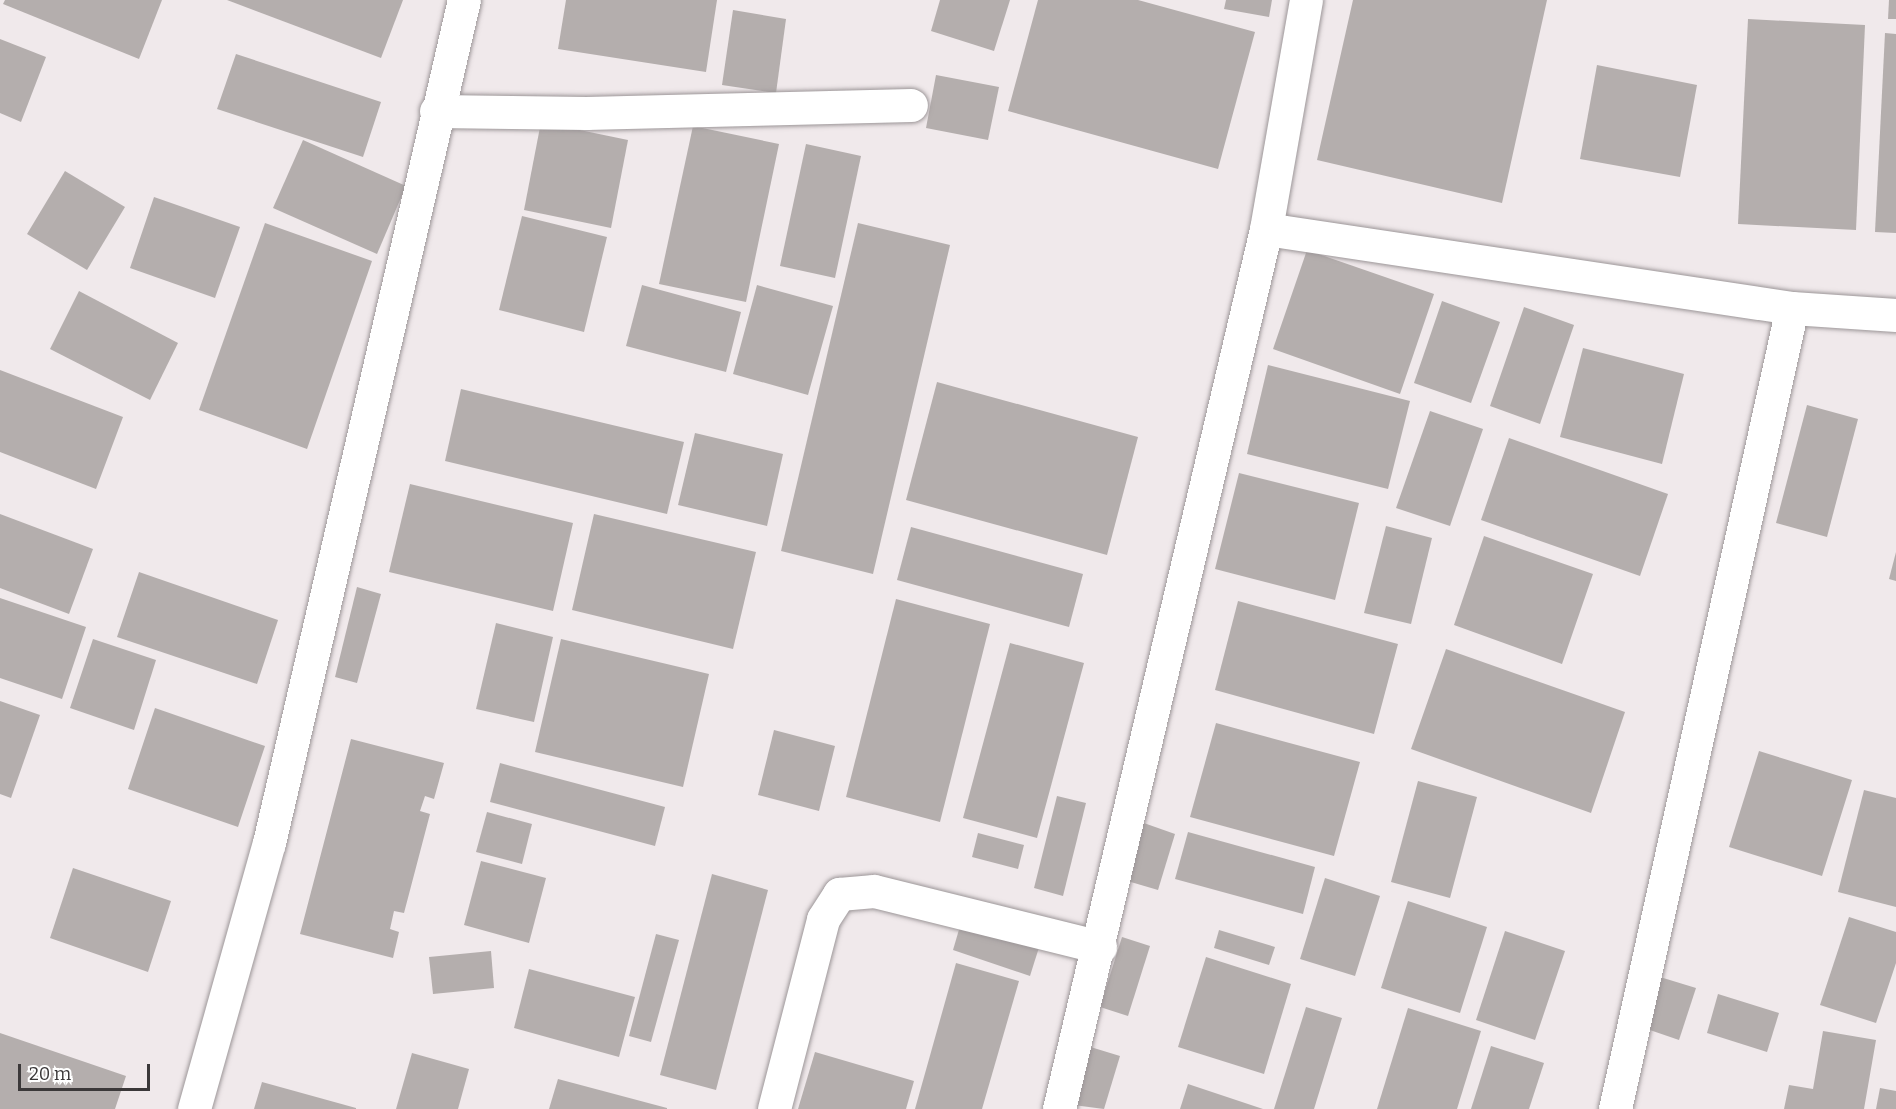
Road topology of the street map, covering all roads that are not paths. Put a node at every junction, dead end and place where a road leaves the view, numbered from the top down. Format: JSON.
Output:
{"nodes":[{"id":1,"x":464,"y":0,"type":"edge"},
{"id":2,"x":1306,"y":0,"type":"edge"},
{"id":3,"x":911,"y":105,"type":"dead end"},
{"id":4,"x":436,"y":111,"type":"junction"},
{"id":5,"x":1266,"y":229,"type":"junction"},
{"id":6,"x":1792,"y":308,"type":"junction"},
{"id":7,"x":1896,"y":315,"type":"edge"},
{"id":8,"x":1100,"y":947,"type":"junction"},
{"id":9,"x":194,"y":1109,"type":"edge"},
{"id":10,"x":774,"y":1109,"type":"edge"},
{"id":11,"x":1059,"y":1109,"type":"edge"},
{"id":12,"x":1615,"y":1109,"type":"edge"}],
"edges":[{"from":1,"to":4,"type":"street"},
{"from":2,"to":5,"type":"street"},
{"from":3,"to":4,"type":"street"},
{"from":4,"to":9,"type":"street"},
{"from":5,"to":6,"type":"street"},
{"from":5,"to":8,"type":"street"},
{"from":6,"to":7,"type":"street"},
{"from":6,"to":12,"type":"street"},
{"from":8,"to":10,"type":"street"},
{"from":8,"to":11,"type":"street"}]}
